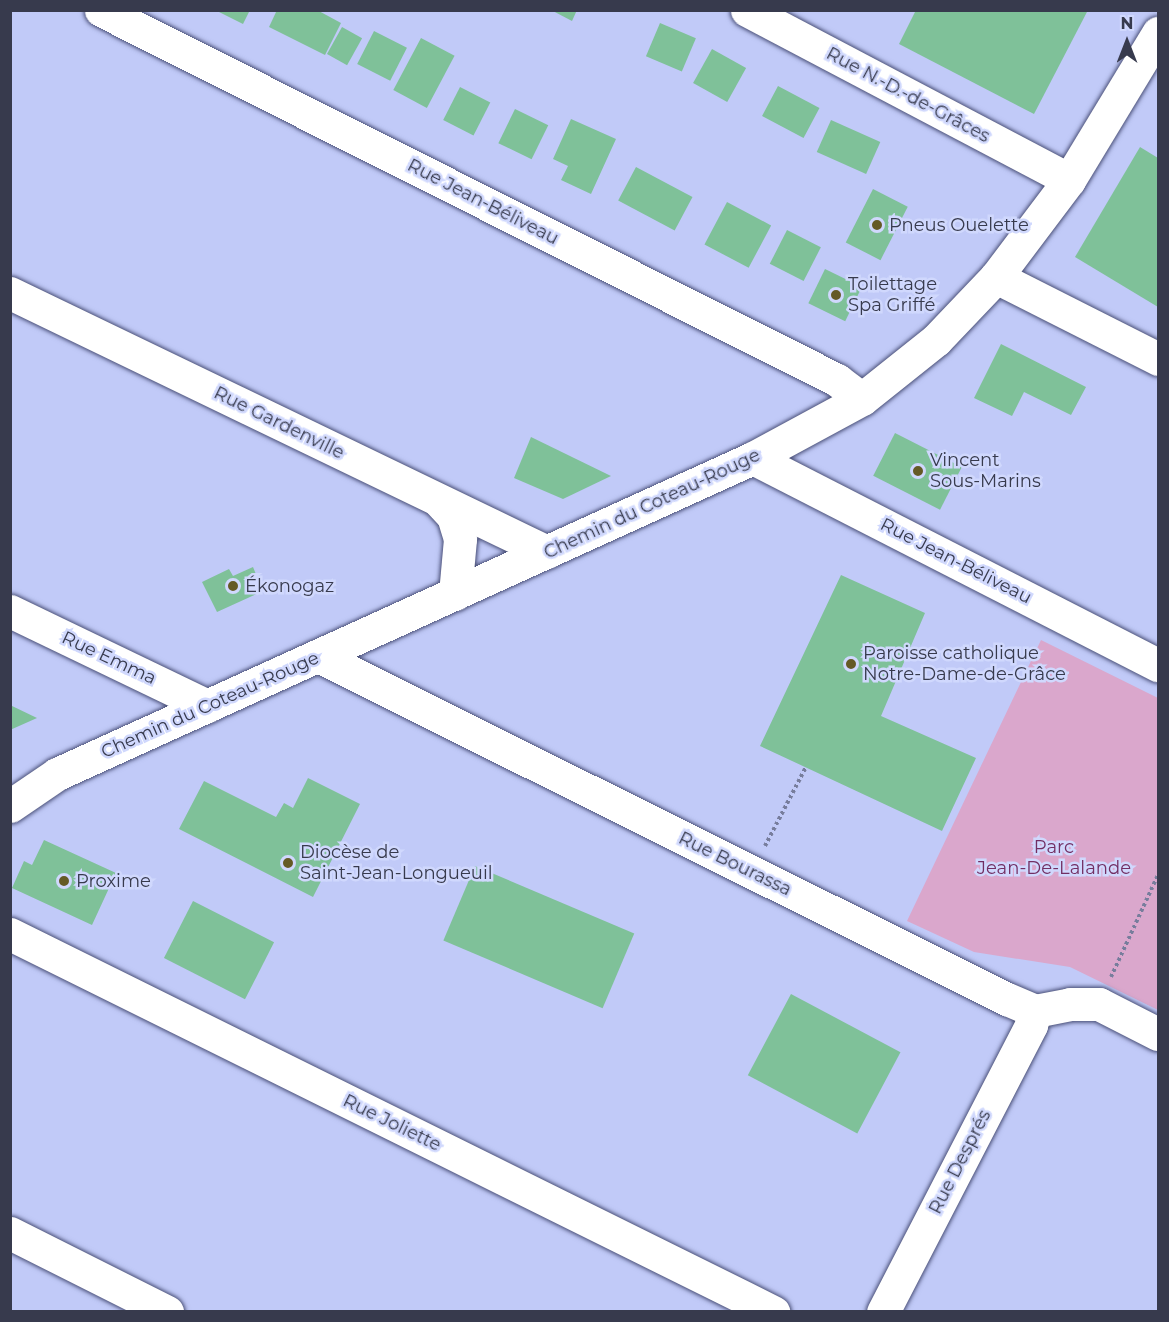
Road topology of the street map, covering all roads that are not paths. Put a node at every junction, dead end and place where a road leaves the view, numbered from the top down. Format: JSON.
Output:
{"nodes":[{"id":1,"x":101,"y":10,"type":"edge"},
{"id":2,"x":747,"y":10,"type":"edge"},
{"id":3,"x":1158,"y":33,"type":"edge"},
{"id":4,"x":1069,"y":180,"type":"junction"},
{"id":5,"x":996,"y":277,"type":"junction"},
{"id":6,"x":10,"y":293,"type":"edge"},
{"id":7,"x":1158,"y":359,"type":"edge"},
{"id":8,"x":862,"y":399,"type":"junction"},
{"id":9,"x":753,"y":458,"type":"junction"},
{"id":10,"x":438,"y":500,"type":"junction"},
{"id":11,"x":547,"y":552,"type":"junction"},
{"id":12,"x":455,"y":594,"type":"junction"},
{"id":13,"x":10,"y":611,"type":"edge"},
{"id":14,"x":318,"y":656,"type":"junction"},
{"id":15,"x":1158,"y":665,"type":"edge"},
{"id":16,"x":207,"y":706,"type":"junction"},
{"id":17,"x":10,"y":806,"type":"edge"},
{"id":18,"x":10,"y":934,"type":"edge"},
{"id":19,"x":1035,"y":1011,"type":"junction"},
{"id":20,"x":1158,"y":1034,"type":"edge"},
{"id":21,"x":10,"y":1233,"type":"edge"},
{"id":22,"x":167,"y":1311,"type":"edge"},
{"id":23,"x":773,"y":1311,"type":"edge"},
{"id":24,"x":883,"y":1311,"type":"edge"}],
"edges":[{"from":1,"to":8,"type":"street","name":"Rue Jean-Béliveau"},
{"from":2,"to":4,"type":"street","name":"Rue N.-D.-de-Grâces"},
{"from":3,"to":4,"type":"street","name":"Chemin du Coteau-Rouge"},
{"from":4,"to":5,"type":"street","name":"Chemin du Coteau-Rouge"},
{"from":5,"to":7,"type":"street"},
{"from":5,"to":8,"type":"street","name":"Chemin du Coteau-Rouge"},
{"from":6,"to":10,"type":"street","name":"Rue Gardenville"},
{"from":8,"to":9,"type":"street","name":"Chemin du Coteau-Rouge"},
{"from":9,"to":11,"type":"street","name":"Chemin du Coteau-Rouge"},
{"from":9,"to":15,"type":"street","name":"Rue Jean-Béliveau"},
{"from":10,"to":11,"type":"street","name":"Rue Gardenville"},
{"from":10,"to":12,"type":"street"},
{"from":11,"to":12,"type":"street","name":"Chemin du Coteau-Rouge"},
{"from":12,"to":14,"type":"street","name":"Chemin du Coteau-Rouge"},
{"from":13,"to":16,"type":"street","name":"Rue Emma"},
{"from":14,"to":16,"type":"street","name":"Chemin du Coteau-Rouge"},
{"from":14,"to":19,"type":"street","name":"Rue Bourassa"},
{"from":16,"to":17,"type":"street","name":"Chemin du Coteau-Rouge"},
{"from":18,"to":23,"type":"street","name":"Rue Joliette"},
{"from":19,"to":20,"type":"street"},
{"from":19,"to":24,"type":"street","name":"Rue Després"},
{"from":21,"to":22,"type":"street"}]}
